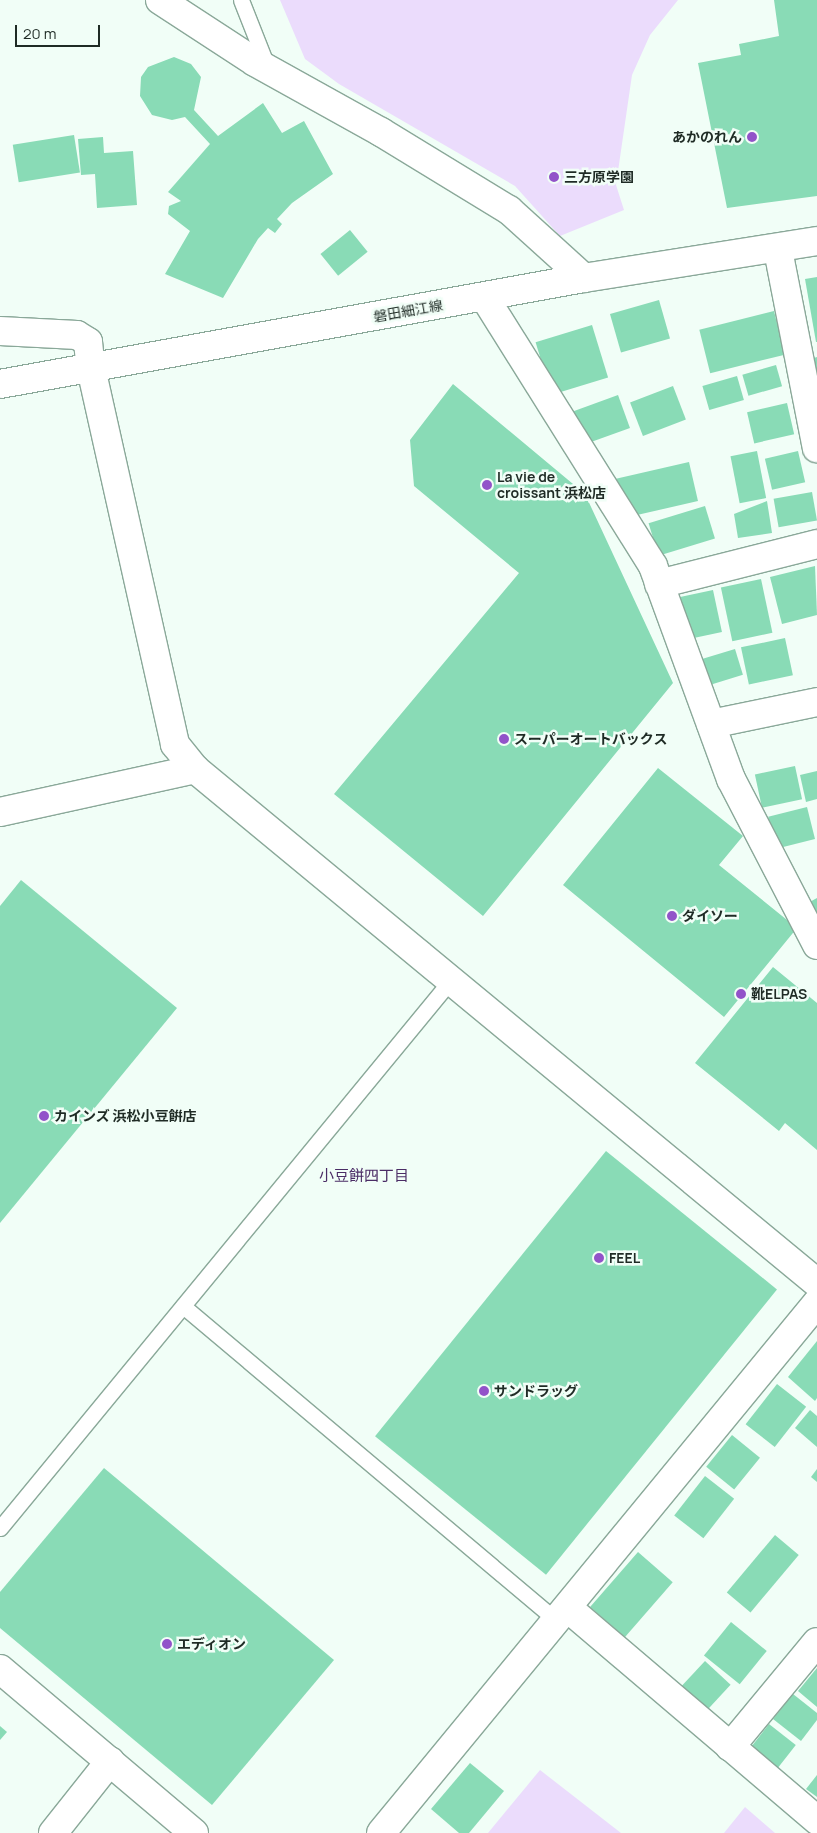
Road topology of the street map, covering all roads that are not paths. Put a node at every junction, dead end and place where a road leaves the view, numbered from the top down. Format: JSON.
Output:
{"nodes":[{"id":1,"x":160,"y":0,"type":"edge"},
{"id":2,"x":241,"y":0,"type":"edge"},
{"id":3,"x":268,"y":69,"type":"junction"},
{"id":4,"x":817,"y":241,"type":"edge"},
{"id":5,"x":778,"y":250,"type":"junction"},
{"id":6,"x":584,"y":278,"type":"junction"},
{"id":7,"x":485,"y":298,"type":"junction"},
{"id":8,"x":0,"y":331,"type":"edge"},
{"id":9,"x":91,"y":369,"type":"junction"},
{"id":10,"x":0,"y":384,"type":"edge"},
{"id":11,"x":817,"y":448,"type":"edge"},
{"id":12,"x":817,"y":544,"type":"edge"},
{"id":13,"x":659,"y":584,"type":"junction"},
{"id":14,"x":817,"y":702,"type":"edge"},
{"id":15,"x":711,"y":724,"type":"junction"},
{"id":16,"x":194,"y":769,"type":"junction"},
{"id":17,"x":0,"y":812,"type":"edge"},
{"id":18,"x":817,"y":945,"type":"edge"},
{"id":19,"x":451,"y":980,"type":"junction"},
{"id":20,"x":817,"y":1283,"type":"edge"},
{"id":21,"x":817,"y":1302,"type":"edge"},
{"id":22,"x":183,"y":1306,"type":"junction"},
{"id":23,"x":0,"y":1528,"type":"edge"},
{"id":24,"x":563,"y":1616,"type":"junction"},
{"id":25,"x":817,"y":1642,"type":"edge"},
{"id":26,"x":0,"y":1669,"type":"edge"},
{"id":27,"x":730,"y":1747,"type":"junction"},
{"id":28,"x":110,"y":1761,"type":"junction"},
{"id":29,"x":817,"y":1820,"type":"edge"},
{"id":30,"x":53,"y":1833,"type":"edge"},
{"id":31,"x":194,"y":1833,"type":"edge"},
{"id":32,"x":381,"y":1833,"type":"edge"}],
"edges":[{"from":1,"to":3,"type":"street"},
{"from":2,"to":3,"type":"lane"},
{"from":3,"to":6,"type":"street"},
{"from":4,"to":5,"type":"street","name":"磐田細江線"},
{"from":5,"to":6,"type":"street","name":"磐田細江線"},
{"from":5,"to":11,"type":"street"},
{"from":6,"to":7,"type":"street","name":"磐田細江線"},
{"from":7,"to":9,"type":"street","name":"磐田細江線"},
{"from":7,"to":13,"type":"street"},
{"from":8,"to":9,"type":"street"},
{"from":9,"to":10,"type":"street","name":"磐田細江線"},
{"from":9,"to":16,"type":"street"},
{"from":12,"to":13,"type":"street"},
{"from":13,"to":15,"type":"street"},
{"from":14,"to":15,"type":"street"},
{"from":15,"to":18,"type":"street"},
{"from":16,"to":17,"type":"street"},
{"from":16,"to":19,"type":"street"},
{"from":19,"to":20,"type":"street"},
{"from":19,"to":22,"type":"lane"},
{"from":21,"to":24,"type":"street"},
{"from":22,"to":23,"type":"lane"},
{"from":22,"to":24,"type":"lane"},
{"from":24,"to":27,"type":"street"},
{"from":24,"to":32,"type":"street"},
{"from":25,"to":27,"type":"street"},
{"from":26,"to":28,"type":"street"},
{"from":27,"to":29,"type":"street"},
{"from":28,"to":30,"type":"street"},
{"from":28,"to":31,"type":"street"}]}
